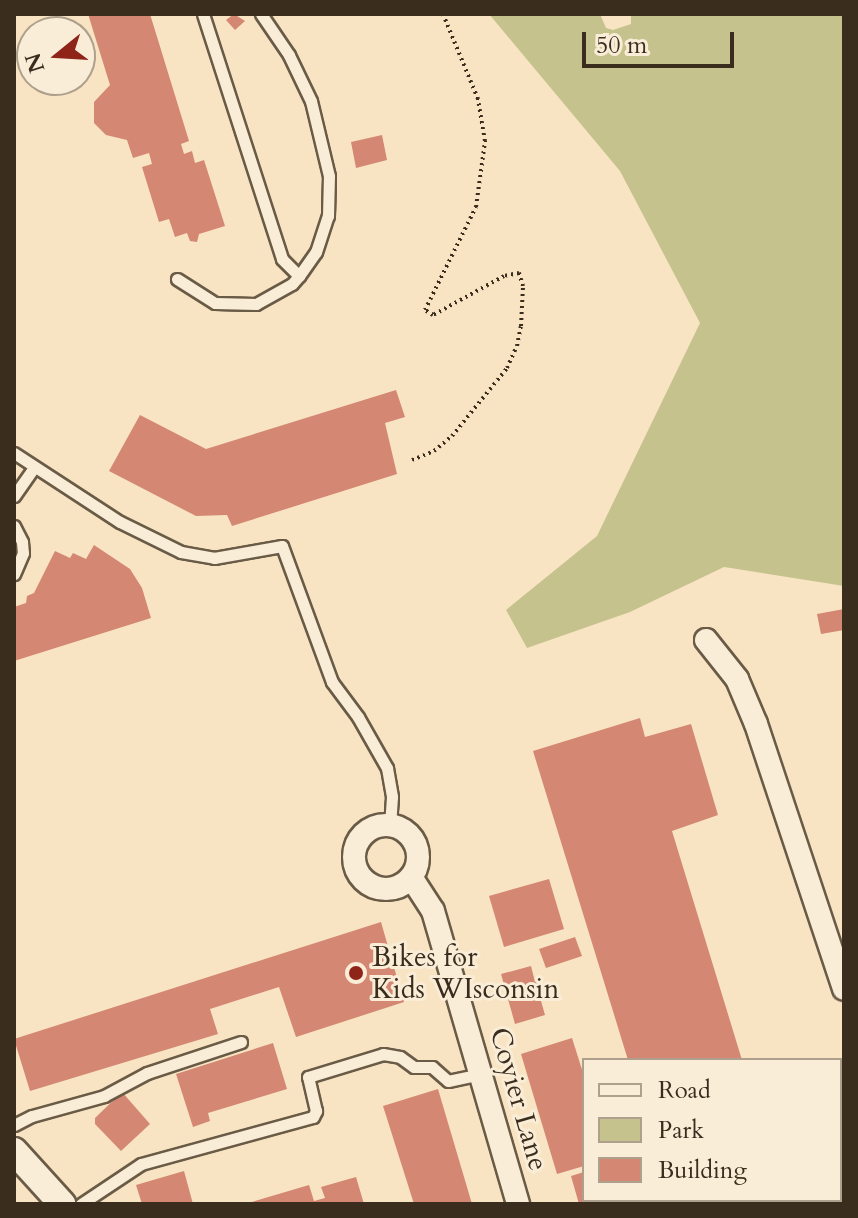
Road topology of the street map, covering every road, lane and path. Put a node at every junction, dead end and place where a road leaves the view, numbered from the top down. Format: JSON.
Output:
{"nodes":[{"id":1,"x":203,"y":14,"type":"edge"},
{"id":2,"x":261,"y":14,"type":"edge"},
{"id":3,"x":443,"y":14,"type":"edge"},
{"id":4,"x":299,"y":276,"type":"junction"},
{"id":5,"x":177,"y":279,"type":"dead end"},
{"id":6,"x":14,"y":453,"type":"edge"},
{"id":7,"x":412,"y":460,"type":"dead end"},
{"id":8,"x":34,"y":467,"type":"junction"},
{"id":9,"x":14,"y":496,"type":"edge"},
{"id":10,"x":14,"y":526,"type":"edge"},
{"id":11,"x":14,"y":574,"type":"edge"},
{"id":12,"x":706,"y":640,"type":"dead end"},
{"id":13,"x":390,"y":825,"type":"junction"},
{"id":14,"x":411,"y":877,"type":"junction"},
{"id":15,"x":844,"y":989,"type":"edge"},
{"id":16,"x":241,"y":1042,"type":"dead end"},
{"id":17,"x":480,"y":1074,"type":"junction"},
{"id":18,"x":14,"y":1125,"type":"edge"},
{"id":19,"x":14,"y":1151,"type":"edge"},
{"id":20,"x":62,"y":1204,"type":"edge"},
{"id":21,"x":81,"y":1204,"type":"edge"},
{"id":22,"x":518,"y":1204,"type":"edge"}],
"edges":[{"from":1,"to":4,"type":"lane"},
{"from":2,"to":4,"type":"lane"},
{"from":3,"to":7,"type":"path"},
{"from":4,"to":5,"type":"lane"},
{"from":6,"to":8,"type":"lane"},
{"from":8,"to":9,"type":"lane"},
{"from":8,"to":13,"type":"lane"},
{"from":10,"to":11,"type":"lane"},
{"from":12,"to":15,"type":"street"},
{"from":13,"to":14,"type":"street"},
{"from":13,"to":14,"type":"street"},
{"from":14,"to":17,"type":"street","name":"Coyier Lane"},
{"from":16,"to":18,"type":"lane"},
{"from":17,"to":21,"type":"lane"},
{"from":17,"to":22,"type":"street","name":"Coyier Lane"},
{"from":19,"to":20,"type":"street"}]}
